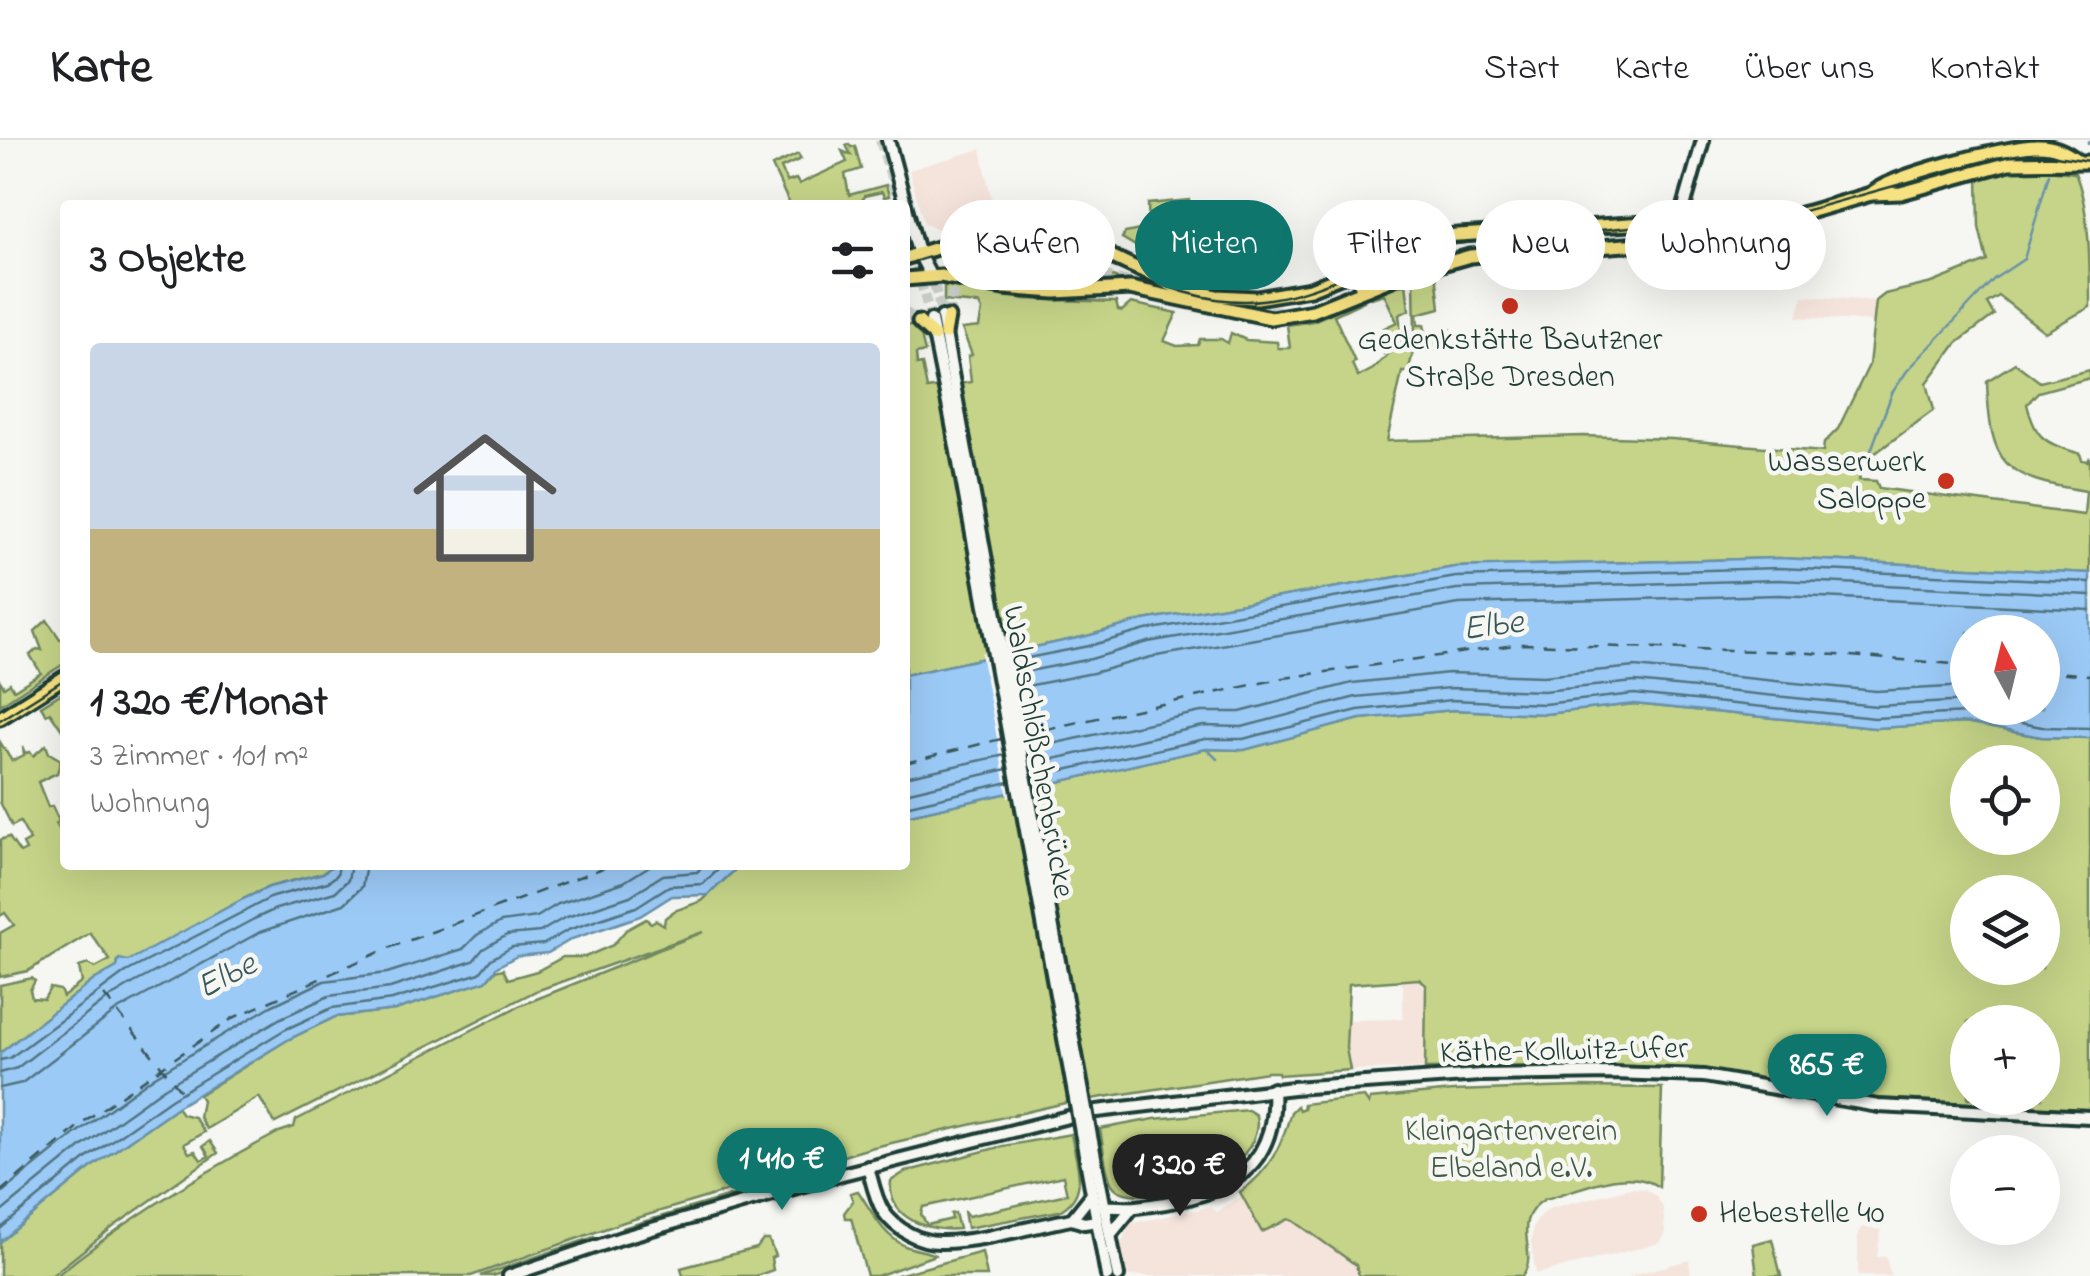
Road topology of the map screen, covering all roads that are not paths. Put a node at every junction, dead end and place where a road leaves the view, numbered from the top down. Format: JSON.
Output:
{"nodes":[{"id":1,"x":888,"y":140,"type":"edge"},
{"id":2,"x":1703,"y":140,"type":"edge"},
{"id":3,"x":2084,"y":161,"type":"edge"},
{"id":4,"x":904,"y":200,"type":"edge"},
{"id":5,"x":1687,"y":200,"type":"edge"},
{"id":6,"x":1826,"y":207,"type":"edge"},
{"id":7,"x":910,"y":222,"type":"edge"},
{"id":8,"x":1625,"y":225,"type":"edge"},
{"id":9,"x":1625,"y":244,"type":"edge"},
{"id":10,"x":918,"y":252,"type":"junction"},
{"id":11,"x":910,"y":256,"type":"edge"},
{"id":12,"x":1470,"y":256,"type":"junction"},
{"id":13,"x":930,"y":275,"type":"junction"},
{"id":14,"x":910,"y":278,"type":"edge"},
{"id":15,"x":1280,"y":310,"type":"tunnel mouth"},
{"id":16,"x":940,"y":335,"type":"junction"},
{"id":17,"x":60,"y":680,"type":"edge"},
{"id":18,"x":0,"y":718,"type":"edge"},
{"id":19,"x":1273,"y":1090,"type":"junction"},
{"id":20,"x":1097,"y":1111,"type":"dead end"},
{"id":21,"x":1068,"y":1117,"type":"dead end"},
{"id":22,"x":2090,"y":1117,"type":"edge"},
{"id":23,"x":1086,"y":1132,"type":"junction"},
{"id":24,"x":868,"y":1167,"type":"junction"},
{"id":25,"x":1092,"y":1193,"type":"junction"},
{"id":26,"x":1104,"y":1207,"type":"junction"},
{"id":27,"x":1132,"y":1208,"type":"junction"},
{"id":28,"x":1072,"y":1219,"type":"junction"},
{"id":29,"x":1097,"y":1221,"type":"junction"},
{"id":30,"x":1110,"y":1236,"type":"junction"},
{"id":31,"x":509,"y":1276,"type":"edge"},
{"id":32,"x":1107,"y":1276,"type":"edge"},
{"id":33,"x":1118,"y":1276,"type":"edge"}],
"edges":[{"from":1,"to":4,"type":"main road"},
{"from":2,"to":5,"type":"main road"},
{"from":3,"to":6,"type":"main road"},
{"from":7,"to":10,"type":"main road"},
{"from":8,"to":10,"type":"main road"},
{"from":9,"to":12,"type":"main road"},
{"from":10,"to":11,"type":"main road"},
{"from":10,"to":13,"type":"main road"},
{"from":12,"to":13,"type":"main road"},
{"from":12,"to":15,"type":"main road"},
{"from":13,"to":14,"type":"main road"},
{"from":16,"to":16,"type":"main road"},
{"from":16,"to":23,"type":"main road","name":"Waldschlößchenbrücke","bridge":true},
{"from":17,"to":18,"type":"main road"},
{"from":19,"to":20,"type":"main road","name":"Käthe-Kollwitz-Ufer"},
{"from":19,"to":22,"type":"main road","name":"Käthe-Kollwitz-Ufer"},
{"from":19,"to":27,"type":"main road"},
{"from":21,"to":24,"type":"main road"},
{"from":23,"to":25,"type":"main road","name":"Waldschlößchenbrücke"},
{"from":23,"to":26,"type":"main road"},
{"from":24,"to":28,"type":"main road"},
{"from":24,"to":31,"type":"main road"},
{"from":25,"to":28,"type":"main road"},
{"from":25,"to":29,"type":"main road","name":"Waldschlößchenbrücke"},
{"from":26,"to":27,"type":"main road"},
{"from":26,"to":30,"type":"main road"},
{"from":27,"to":30,"type":"main road"},
{"from":28,"to":29,"type":"main road"},
{"from":29,"to":32,"type":"main road","name":"Waldschlößchenbrücke"},
{"from":30,"to":33,"type":"main road"}]}
